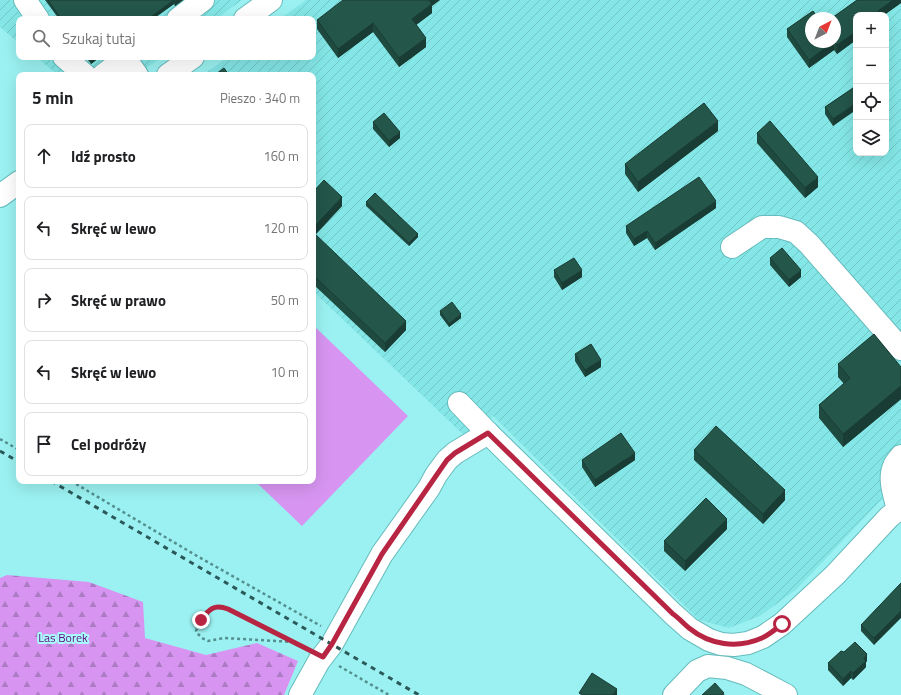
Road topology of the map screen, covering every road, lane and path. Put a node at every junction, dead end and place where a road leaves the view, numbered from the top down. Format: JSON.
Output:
{"nodes":[{"id":1,"x":25,"y":0,"type":"edge"},
{"id":2,"x":203,"y":0,"type":"edge"},
{"id":3,"x":272,"y":0,"type":"edge"},
{"id":4,"x":36,"y":16,"type":"edge"},
{"id":5,"x":182,"y":16,"type":"edge"},
{"id":6,"x":249,"y":16,"type":"edge"},
{"id":7,"x":68,"y":60,"type":"edge"},
{"id":8,"x":189,"y":60,"type":"edge"},
{"id":9,"x":130,"y":63,"type":"edge"},
{"id":10,"x":82,"y":72,"type":"edge"},
{"id":11,"x":110,"y":72,"type":"edge"},
{"id":12,"x":172,"y":72,"type":"edge"},
{"id":13,"x":16,"y":184,"type":"edge"},
{"id":14,"x":0,"y":196,"type":"edge"},
{"id":15,"x":732,"y":248,"type":"dead end"},
{"id":16,"x":901,"y":349,"type":"edge"},
{"id":17,"x":459,"y":403,"type":"dead end"},
{"id":18,"x":488,"y":433,"type":"junction"},
{"id":19,"x":0,"y":439,"type":"edge"},
{"id":20,"x":16,"y":448,"type":"edge"},
{"id":21,"x":901,"y":456,"type":"edge"},
{"id":22,"x":76,"y":484,"type":"edge"},
{"id":23,"x":900,"y":509,"type":"edge"},
{"id":24,"x":337,"y":635,"type":"junction"},
{"id":25,"x":294,"y":642,"type":"junction"},
{"id":26,"x":323,"y":657,"type":"junction"},
{"id":27,"x":300,"y":695,"type":"edge"},
{"id":28,"x":389,"y":695,"type":"edge"},
{"id":29,"x":674,"y":695,"type":"edge"},
{"id":30,"x":786,"y":695,"type":"edge"}],
"edges":[{"from":1,"to":4,"type":"street"},
{"from":2,"to":5,"type":"street"},
{"from":3,"to":6,"type":"street"},
{"from":7,"to":10,"type":"street"},
{"from":8,"to":12,"type":"street"},
{"from":9,"to":11,"type":"street"},
{"from":13,"to":14,"type":"street"},
{"from":15,"to":16,"type":"street"},
{"from":17,"to":18,"type":"street"},
{"from":18,"to":23,"type":"street"},
{"from":18,"to":24,"type":"street"},
{"from":19,"to":20,"type":"path"},
{"from":21,"to":23,"type":"street"},
{"from":22,"to":24,"type":"path"},
{"from":24,"to":26,"type":"street"},
{"from":25,"to":25,"type":"path"},
{"from":25,"to":26,"type":"path"},
{"from":26,"to":27,"type":"street"},
{"from":26,"to":28,"type":"path"},
{"from":29,"to":30,"type":"street"}]}
